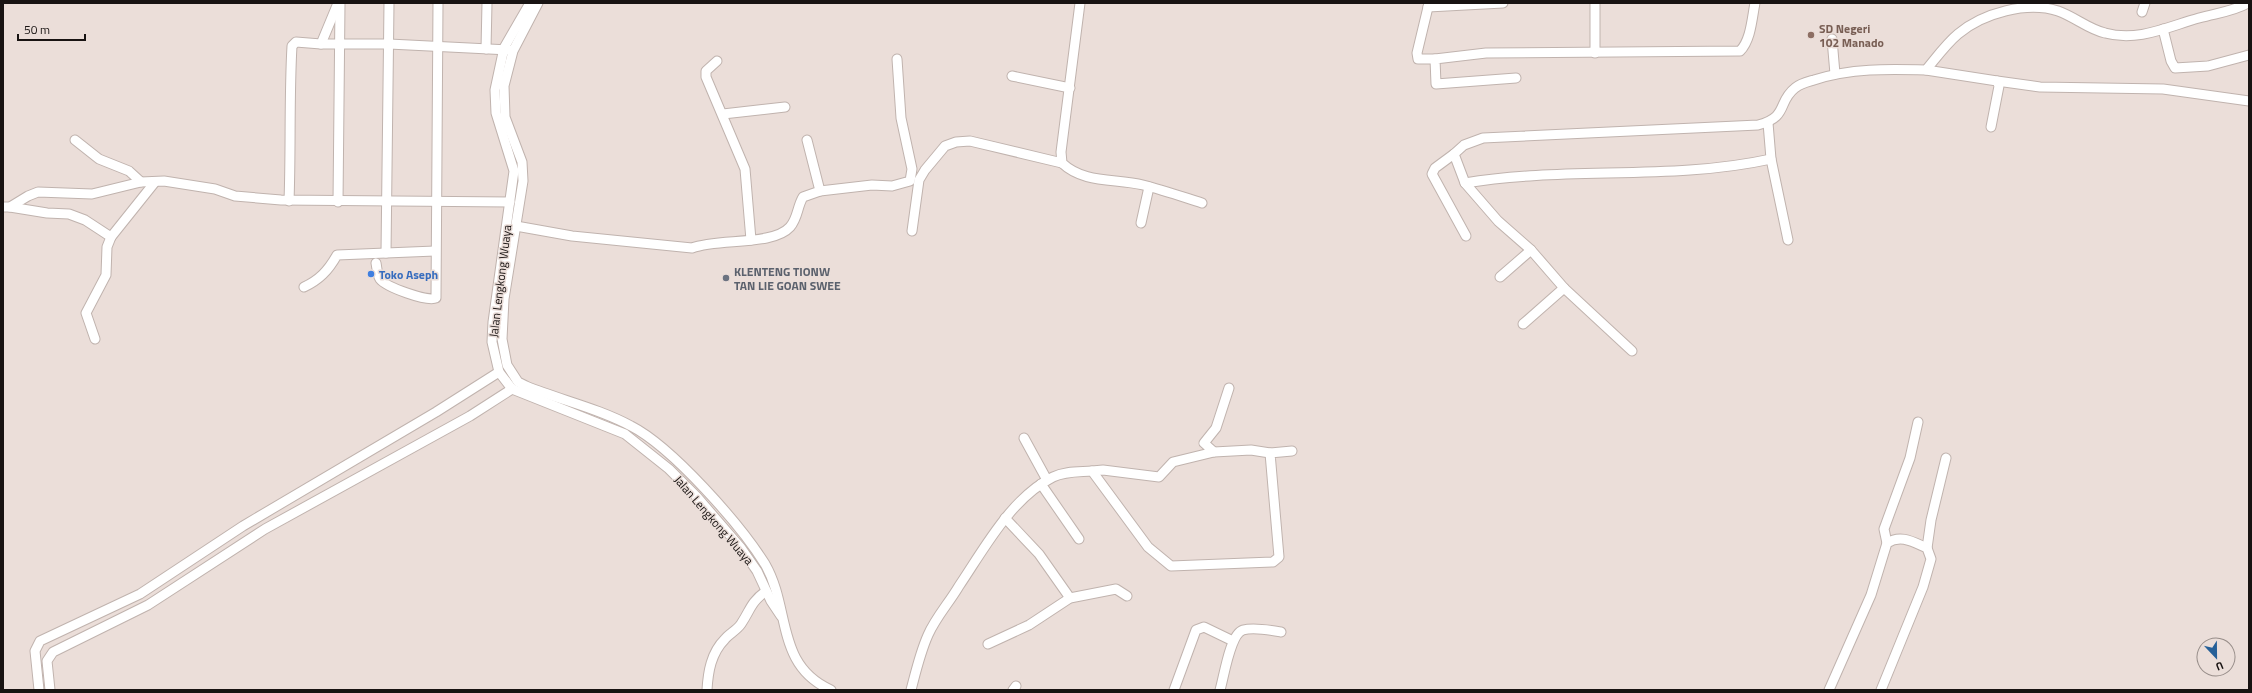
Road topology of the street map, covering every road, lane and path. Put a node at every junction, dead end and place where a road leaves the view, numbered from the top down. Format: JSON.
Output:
{"nodes":[{"id":1,"x":339,"y":3,"type":"edge"},
{"id":2,"x":389,"y":3,"type":"edge"},
{"id":3,"x":438,"y":3,"type":"edge"},
{"id":4,"x":487,"y":3,"type":"edge"},
{"id":5,"x":530,"y":3,"type":"edge"},
{"id":6,"x":538,"y":3,"type":"edge"},
{"id":7,"x":1080,"y":3,"type":"edge"},
{"id":8,"x":1503,"y":3,"type":"edge"},
{"id":9,"x":1595,"y":3,"type":"edge"},
{"id":10,"x":1754,"y":3,"type":"edge"},
{"id":11,"x":2248,"y":3,"type":"edge"},
{"id":12,"x":1428,"y":5,"type":"edge"},
{"id":13,"x":2163,"y":29,"type":"junction"},
{"id":14,"x":1832,"y":39,"type":"dead end"},
{"id":15,"x":321,"y":44,"type":"junction"},
{"id":16,"x":340,"y":44,"type":"junction"},
{"id":17,"x":389,"y":44,"type":"junction"},
{"id":18,"x":437,"y":46,"type":"junction"},
{"id":19,"x":486,"y":49,"type":"junction"},
{"id":20,"x":508,"y":50,"type":"junction"},
{"id":21,"x":1595,"y":53,"type":"junction"},
{"id":22,"x":2249,"y":55,"type":"edge"},
{"id":23,"x":897,"y":58,"type":"dead end"},
{"id":24,"x":1435,"y":59,"type":"junction"},
{"id":25,"x":717,"y":61,"type":"dead end"},
{"id":26,"x":1926,"y":70,"type":"junction"},
{"id":27,"x":1836,"y":74,"type":"junction"},
{"id":28,"x":1012,"y":76,"type":"dead end"},
{"id":29,"x":1516,"y":78,"type":"dead end"},
{"id":30,"x":1997,"y":81,"type":"junction"},
{"id":31,"x":1070,"y":88,"type":"junction"},
{"id":32,"x":2249,"y":101,"type":"edge"},
{"id":33,"x":785,"y":107,"type":"dead end"},
{"id":34,"x":723,"y":114,"type":"junction"},
{"id":35,"x":1768,"y":123,"type":"junction"},
{"id":36,"x":1991,"y":127,"type":"dead end"},
{"id":37,"x":76,"y":140,"type":"dead end"},
{"id":38,"x":807,"y":140,"type":"dead end"},
{"id":39,"x":1454,"y":154,"type":"junction"},
{"id":40,"x":1771,"y":159,"type":"junction"},
{"id":41,"x":1062,"y":163,"type":"junction"},
{"id":42,"x":141,"y":182,"type":"junction"},
{"id":43,"x":155,"y":182,"type":"junction"},
{"id":44,"x":1465,"y":183,"type":"junction"},
{"id":45,"x":1149,"y":187,"type":"junction"},
{"id":46,"x":820,"y":191,"type":"junction"},
{"id":47,"x":289,"y":201,"type":"junction"},
{"id":48,"x":338,"y":202,"type":"junction"},
{"id":49,"x":386,"y":202,"type":"junction"},
{"id":50,"x":436,"y":202,"type":"junction"},
{"id":51,"x":510,"y":202,"type":"junction"},
{"id":52,"x":1202,"y":203,"type":"dead end"},
{"id":53,"x":6,"y":207,"type":"edge"},
{"id":54,"x":1141,"y":223,"type":"dead end"},
{"id":55,"x":516,"y":226,"type":"junction"},
{"id":56,"x":912,"y":231,"type":"dead end"},
{"id":57,"x":1466,"y":236,"type":"dead end"},
{"id":58,"x":112,"y":238,"type":"junction"},
{"id":59,"x":751,"y":240,"type":"junction"},
{"id":60,"x":1788,"y":240,"type":"dead end"},
{"id":61,"x":1531,"y":250,"type":"junction"},
{"id":62,"x":436,"y":251,"type":"junction"},
{"id":63,"x":386,"y":253,"type":"junction"},
{"id":64,"x":376,"y":263,"type":"dead end"},
{"id":65,"x":1500,"y":277,"type":"dead end"},
{"id":66,"x":304,"y":288,"type":"dead end"},
{"id":67,"x":1564,"y":288,"type":"junction"},
{"id":68,"x":1523,"y":324,"type":"dead end"},
{"id":69,"x":95,"y":339,"type":"dead end"},
{"id":70,"x":1632,"y":351,"type":"dead end"},
{"id":71,"x":499,"y":372,"type":"junction"},
{"id":72,"x":1229,"y":388,"type":"dead end"},
{"id":73,"x":512,"y":389,"type":"junction"},
{"id":74,"x":1918,"y":422,"type":"dead end"},
{"id":75,"x":1024,"y":438,"type":"dead end"},
{"id":76,"x":1292,"y":451,"type":"dead end"},
{"id":77,"x":1214,"y":452,"type":"junction"},
{"id":78,"x":1270,"y":453,"type":"junction"},
{"id":79,"x":1946,"y":458,"type":"dead end"},
{"id":80,"x":1092,"y":471,"type":"junction"},
{"id":81,"x":1044,"y":482,"type":"junction"},
{"id":82,"x":729,"y":518,"type":"junction"},
{"id":83,"x":1005,"y":518,"type":"junction"},
{"id":84,"x":721,"y":525,"type":"junction"},
{"id":85,"x":1079,"y":539,"type":"dead end"},
{"id":86,"x":1887,"y":543,"type":"junction"},
{"id":87,"x":1927,"y":548,"type":"junction"},
{"id":88,"x":766,"y":591,"type":"junction"},
{"id":89,"x":140,"y":594,"type":"junction"},
{"id":90,"x":1127,"y":596,"type":"dead end"},
{"id":91,"x":1070,"y":598,"type":"junction"},
{"id":92,"x":148,"y":606,"type":"junction"},
{"id":93,"x":783,"y":619,"type":"junction"},
{"id":94,"x":1281,"y":632,"type":"dead end"},
{"id":95,"x":1233,"y":641,"type":"junction"},
{"id":96,"x":988,"y":644,"type":"dead end"},
{"id":97,"x":39,"y":690,"type":"edge"},
{"id":98,"x":50,"y":690,"type":"edge"},
{"id":99,"x":707,"y":690,"type":"edge"},
{"id":100,"x":831,"y":690,"type":"edge"},
{"id":101,"x":911,"y":690,"type":"edge"},
{"id":102,"x":1174,"y":690,"type":"edge"},
{"id":103,"x":1220,"y":690,"type":"edge"},
{"id":104,"x":1829,"y":690,"type":"edge"},
{"id":105,"x":1881,"y":690,"type":"edge"}],
"edges":[{"from":1,"to":15,"type":"street"},
{"from":1,"to":16,"type":"street"},
{"from":2,"to":17,"type":"street"},
{"from":3,"to":18,"type":"street"},
{"from":4,"to":19,"type":"street"},
{"from":5,"to":20,"type":"street","name":"Jalan Lengkong Wuaya"},
{"from":6,"to":20,"type":"street","name":"Jalan Lengkong Wuaya"},
{"from":7,"to":31,"type":"street"},
{"from":8,"to":12,"type":"street"},
{"from":9,"to":21,"type":"street"},
{"from":10,"to":21,"type":"street"},
{"from":11,"to":13,"type":"street"},
{"from":12,"to":24,"type":"street"},
{"from":13,"to":22,"type":"street"},
{"from":13,"to":26,"type":"street"},
{"from":14,"to":27,"type":"street"},
{"from":15,"to":16,"type":"street"},
{"from":15,"to":47,"type":"street"},
{"from":16,"to":17,"type":"street"},
{"from":16,"to":48,"type":"street"},
{"from":17,"to":18,"type":"street"},
{"from":17,"to":49,"type":"street"},
{"from":18,"to":19,"type":"street"},
{"from":18,"to":50,"type":"street"},
{"from":19,"to":20,"type":"street"},
{"from":20,"to":51,"type":"street","name":"Jalan Lengkong Wuaya"},
{"from":20,"to":55,"type":"street","name":"Jalan Lengkong Wuaya"},
{"from":21,"to":24,"type":"street"},
{"from":23,"to":46,"type":"street"},
{"from":24,"to":29,"type":"street"},
{"from":25,"to":34,"type":"street"},
{"from":26,"to":27,"type":"street"},
{"from":26,"to":30,"type":"street"},
{"from":27,"to":35,"type":"street"},
{"from":28,"to":31,"type":"street"},
{"from":30,"to":32,"type":"street"},
{"from":30,"to":36,"type":"street"},
{"from":31,"to":41,"type":"street"},
{"from":33,"to":34,"type":"street"},
{"from":34,"to":59,"type":"street"},
{"from":35,"to":39,"type":"street"},
{"from":35,"to":40,"type":"street"},
{"from":37,"to":42,"type":"street"},
{"from":38,"to":46,"type":"street"},
{"from":39,"to":44,"type":"street"},
{"from":39,"to":57,"type":"street"},
{"from":40,"to":44,"type":"street"},
{"from":40,"to":60,"type":"street"},
{"from":41,"to":45,"type":"street"},
{"from":41,"to":56,"type":"street"},
{"from":42,"to":43,"type":"street"},
{"from":42,"to":53,"type":"street"},
{"from":43,"to":47,"type":"street"},
{"from":43,"to":58,"type":"street"},
{"from":44,"to":61,"type":"street"},
{"from":45,"to":52,"type":"street"},
{"from":45,"to":54,"type":"street"},
{"from":46,"to":59,"type":"street"},
{"from":47,"to":48,"type":"street"},
{"from":48,"to":49,"type":"street"},
{"from":49,"to":50,"type":"street"},
{"from":49,"to":63,"type":"street"},
{"from":50,"to":51,"type":"street"},
{"from":50,"to":62,"type":"street"},
{"from":51,"to":71,"type":"street","name":"Jalan Lengkong Wuaya"},
{"from":53,"to":58,"type":"street"},
{"from":55,"to":59,"type":"street"},
{"from":55,"to":82,"type":"street","name":"Jalan Lengkong Wuaya"},
{"from":58,"to":69,"type":"street"},
{"from":61,"to":65,"type":"street"},
{"from":61,"to":67,"type":"street"},
{"from":62,"to":63,"type":"street"},
{"from":62,"to":64,"type":"street"},
{"from":63,"to":66,"type":"street"},
{"from":67,"to":68,"type":"street"},
{"from":67,"to":70,"type":"street"},
{"from":71,"to":73,"type":"street","name":"Jalan Lengkong Wuaya"},
{"from":71,"to":89,"type":"street"},
{"from":72,"to":77,"type":"street"},
{"from":73,"to":84,"type":"street","name":"Jalan Lengkong Wuaya"},
{"from":73,"to":92,"type":"street"},
{"from":74,"to":86,"type":"street"},
{"from":75,"to":81,"type":"street"},
{"from":76,"to":78,"type":"street"},
{"from":77,"to":78,"type":"street"},
{"from":77,"to":80,"type":"street"},
{"from":78,"to":80,"type":"street"},
{"from":79,"to":87,"type":"street"},
{"from":80,"to":81,"type":"street"},
{"from":81,"to":83,"type":"street"},
{"from":81,"to":85,"type":"street"},
{"from":82,"to":84,"type":"street"},
{"from":82,"to":93,"type":"street","name":"Jalan Lengkong Wuaya"},
{"from":83,"to":91,"type":"street"},
{"from":83,"to":101,"type":"street"},
{"from":84,"to":88,"type":"street","name":"Jalan Lengkong Wuaya"},
{"from":86,"to":87,"type":"street"},
{"from":86,"to":104,"type":"street"},
{"from":87,"to":105,"type":"street"},
{"from":88,"to":93,"type":"street","name":"Jalan Lengkong Wuaya"},
{"from":88,"to":99,"type":"street"},
{"from":89,"to":92,"type":"street"},
{"from":89,"to":97,"type":"street"},
{"from":90,"to":91,"type":"street"},
{"from":91,"to":96,"type":"street"},
{"from":92,"to":98,"type":"street"},
{"from":93,"to":100,"type":"street"},
{"from":94,"to":95,"type":"street"},
{"from":95,"to":102,"type":"street"},
{"from":95,"to":103,"type":"street"}]}
